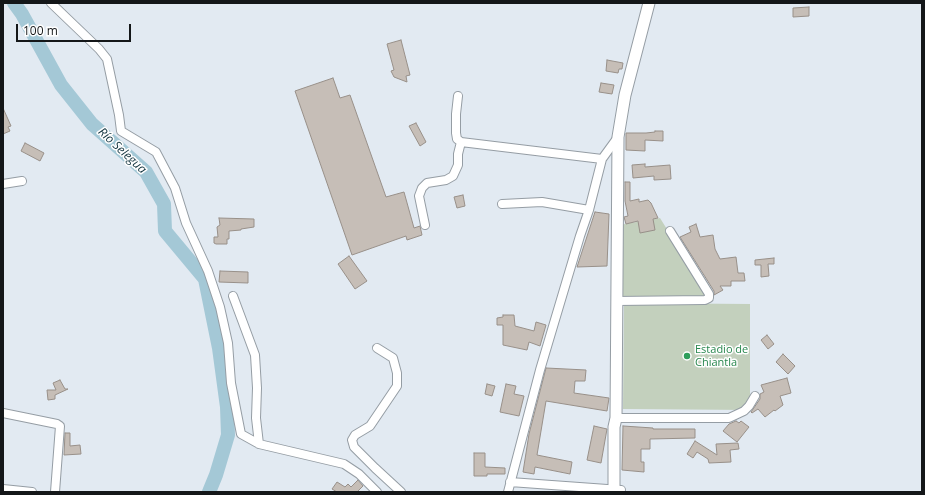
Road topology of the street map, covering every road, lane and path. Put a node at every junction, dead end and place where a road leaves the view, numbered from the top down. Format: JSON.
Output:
{"nodes":[{"id":1,"x":51,"y":3,"type":"edge"},
{"id":2,"x":649,"y":3,"type":"edge"},
{"id":3,"x":458,"y":96,"type":"dead end"},
{"id":4,"x":618,"y":137,"type":"junction"},
{"id":5,"x":461,"y":142,"type":"junction"},
{"id":6,"x":602,"y":159,"type":"junction"},
{"id":7,"x":22,"y":181,"type":"dead end"},
{"id":8,"x":3,"y":184,"type":"edge"},
{"id":9,"x":502,"y":204,"type":"dead end"},
{"id":10,"x":589,"y":210,"type":"junction"},
{"id":11,"x":425,"y":225,"type":"dead end"},
{"id":12,"x":670,"y":231,"type":"dead end"},
{"id":13,"x":233,"y":296,"type":"dead end"},
{"id":14,"x":616,"y":301,"type":"junction"},
{"id":15,"x":377,"y":348,"type":"dead end"},
{"id":16,"x":755,"y":396,"type":"dead end"},
{"id":17,"x":3,"y":413,"type":"edge"},
{"id":18,"x":616,"y":418,"type":"junction"},
{"id":19,"x":259,"y":444,"type":"junction"},
{"id":20,"x":510,"y":482,"type":"junction"},
{"id":21,"x":3,"y":489,"type":"edge"},
{"id":22,"x":618,"y":491,"type":"edge"},
{"id":23,"x":32,"y":492,"type":"edge"},
{"id":24,"x":55,"y":492,"type":"edge"},
{"id":25,"x":377,"y":492,"type":"edge"},
{"id":26,"x":401,"y":492,"type":"edge"},
{"id":27,"x":508,"y":492,"type":"edge"}],
"edges":[{"from":1,"to":19,"type":"street"},
{"from":2,"to":4,"type":"main road"},
{"from":3,"to":5,"type":"street"},
{"from":4,"to":6,"type":"street"},
{"from":4,"to":14,"type":"main road"},
{"from":5,"to":6,"type":"street"},
{"from":5,"to":11,"type":"street"},
{"from":6,"to":10,"type":"street"},
{"from":7,"to":8,"type":"street"},
{"from":9,"to":10,"type":"street"},
{"from":10,"to":20,"type":"street"},
{"from":12,"to":14,"type":"street"},
{"from":13,"to":19,"type":"street"},
{"from":14,"to":18,"type":"main road"},
{"from":15,"to":26,"type":"street"},
{"from":16,"to":18,"type":"street"},
{"from":17,"to":24,"type":"street"},
{"from":18,"to":22,"type":"main road"},
{"from":19,"to":25,"type":"street"},
{"from":20,"to":22,"type":"street"},
{"from":20,"to":27,"type":"street"},
{"from":21,"to":23,"type":"street"}]}
